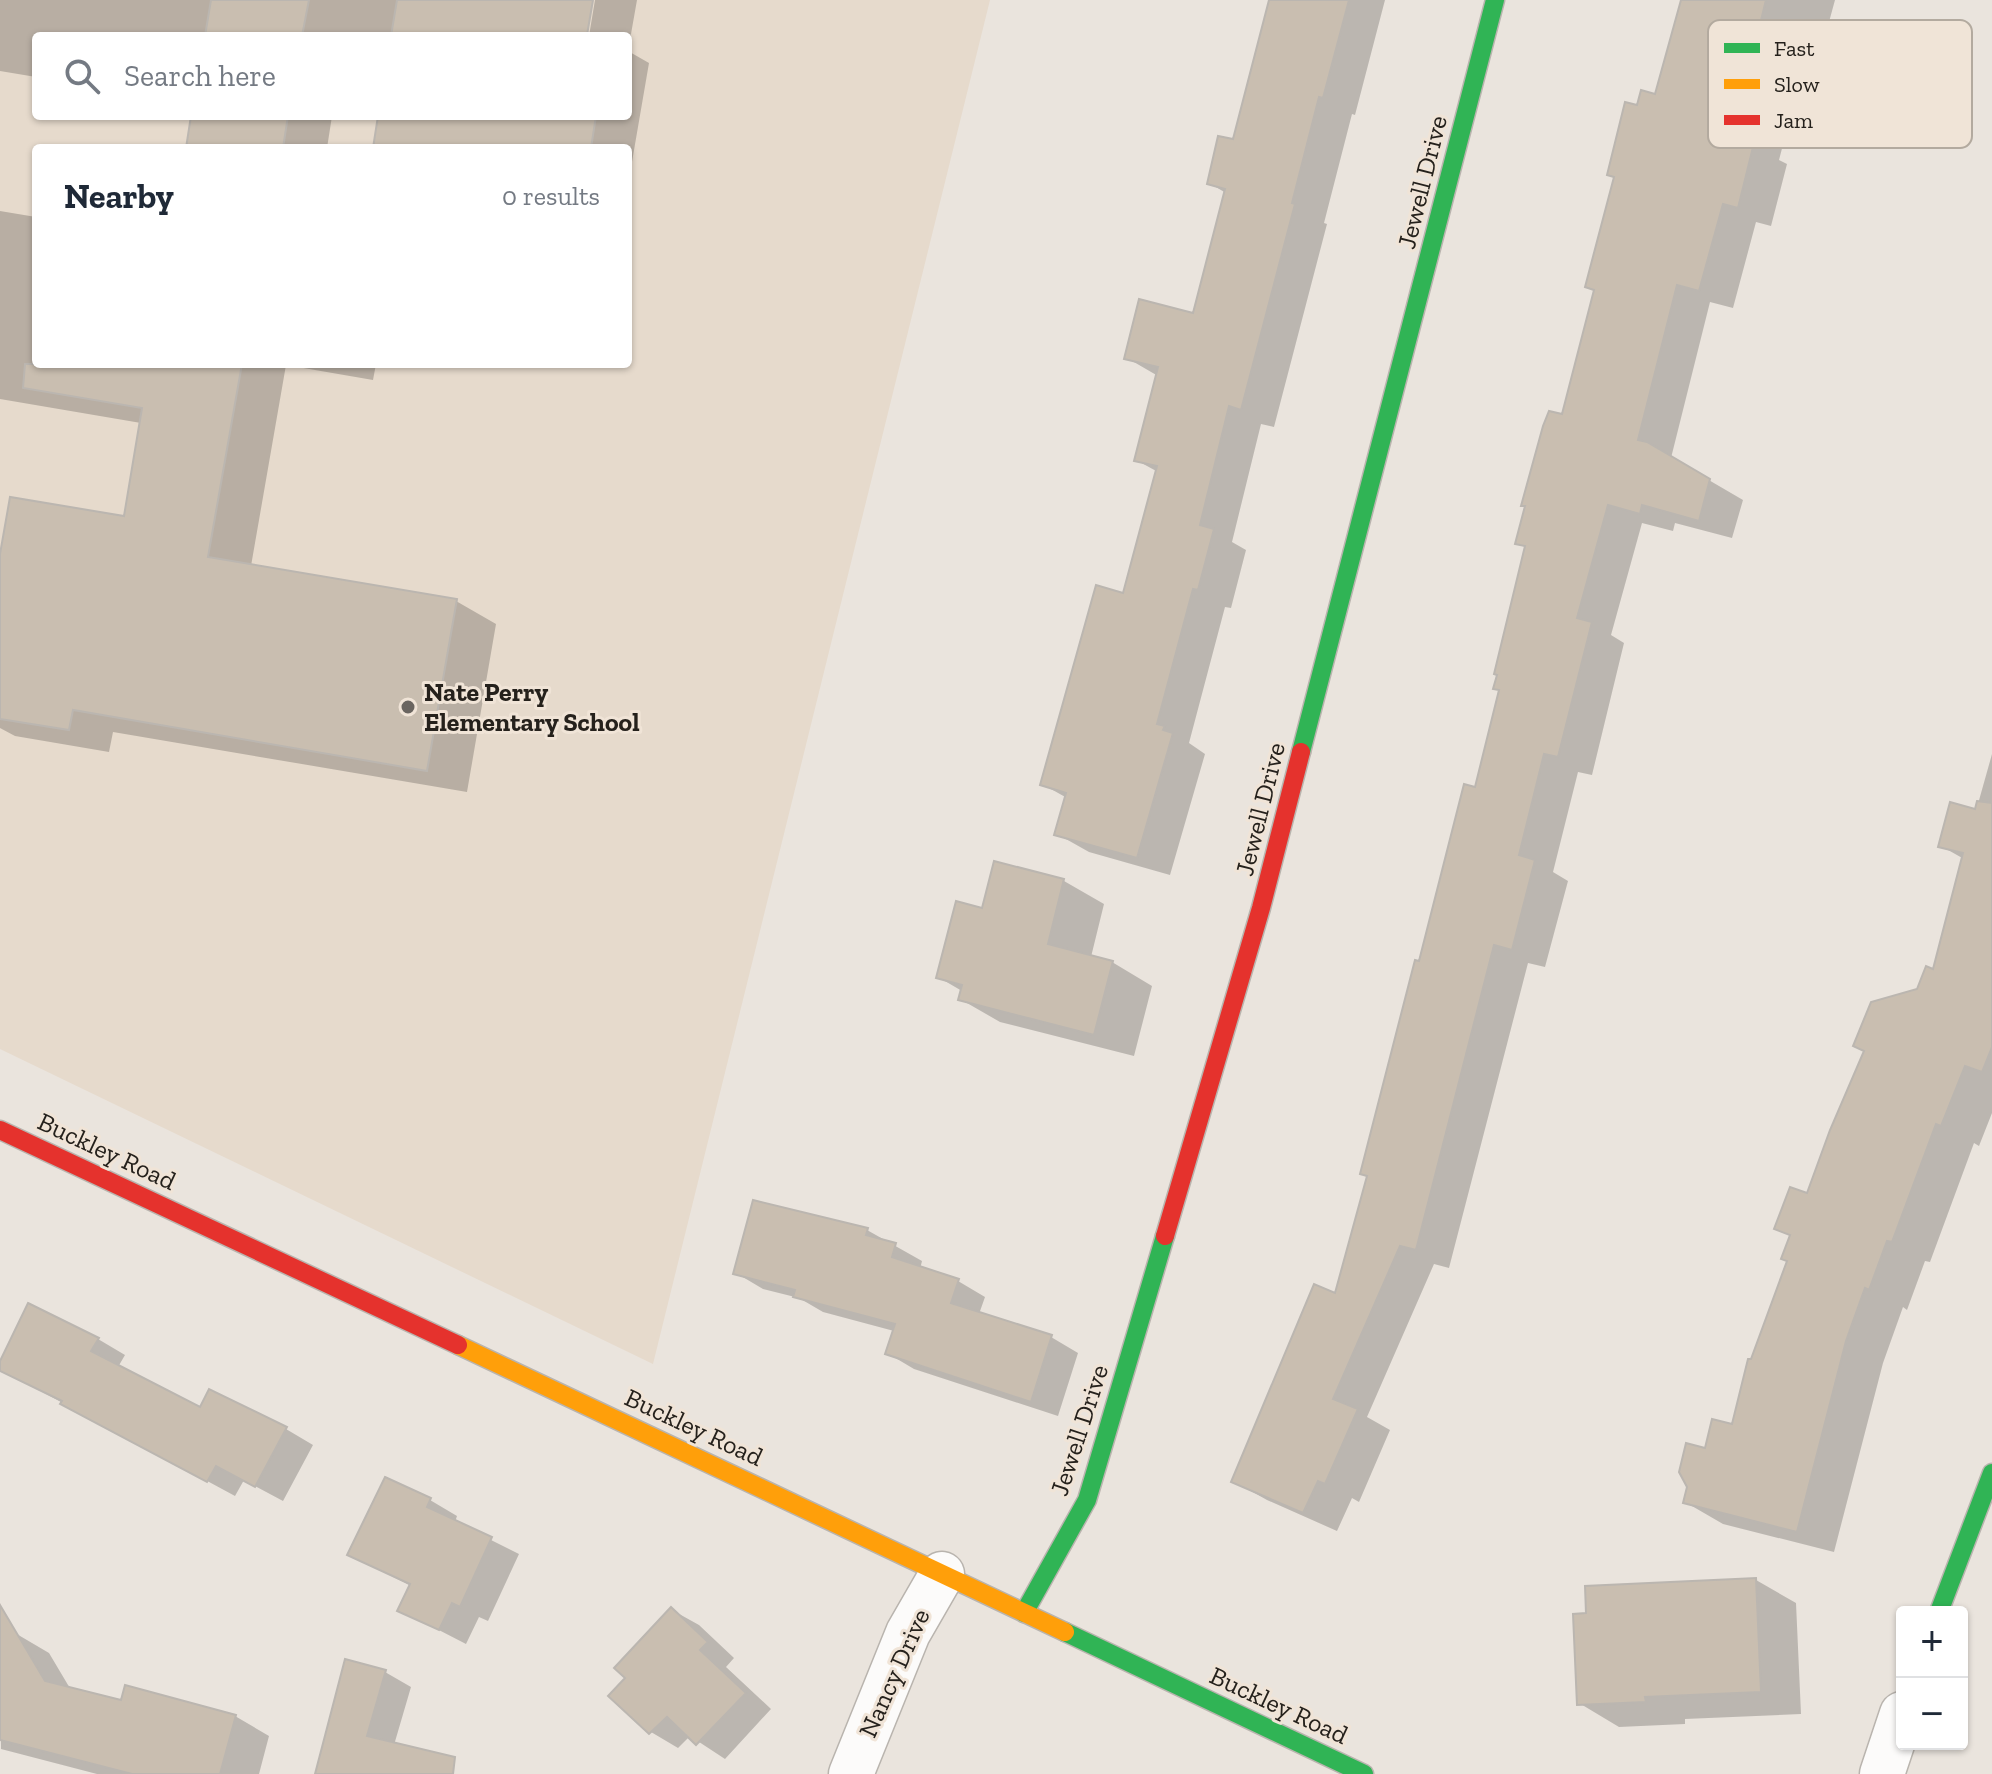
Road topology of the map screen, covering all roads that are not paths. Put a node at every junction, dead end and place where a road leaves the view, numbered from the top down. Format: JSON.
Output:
{"nodes":[{"id":1,"x":1495,"y":0,"type":"edge"},
{"id":2,"x":0,"y":1130,"type":"edge"},
{"id":3,"x":1992,"y":1473,"type":"edge"},
{"id":4,"x":942,"y":1574,"type":"junction"},
{"id":5,"x":1941,"y":1606,"type":"edge"},
{"id":6,"x":1024,"y":1613,"type":"junction"},
{"id":7,"x":1896,"y":1732,"type":"edge"},
{"id":8,"x":851,"y":1774,"type":"edge"},
{"id":9,"x":1364,"y":1774,"type":"edge"},
{"id":10,"x":1882,"y":1774,"type":"edge"}],
"edges":[{"from":1,"to":6,"type":"street","name":"Jewell Drive"},
{"from":2,"to":4,"type":"street","name":"Buckley Road"},
{"from":3,"to":5,"type":"street"},
{"from":4,"to":6,"type":"street","name":"Buckley Road"},
{"from":4,"to":8,"type":"street","name":"Nancy Drive"},
{"from":6,"to":9,"type":"street","name":"Buckley Road"},
{"from":7,"to":10,"type":"street"}]}
